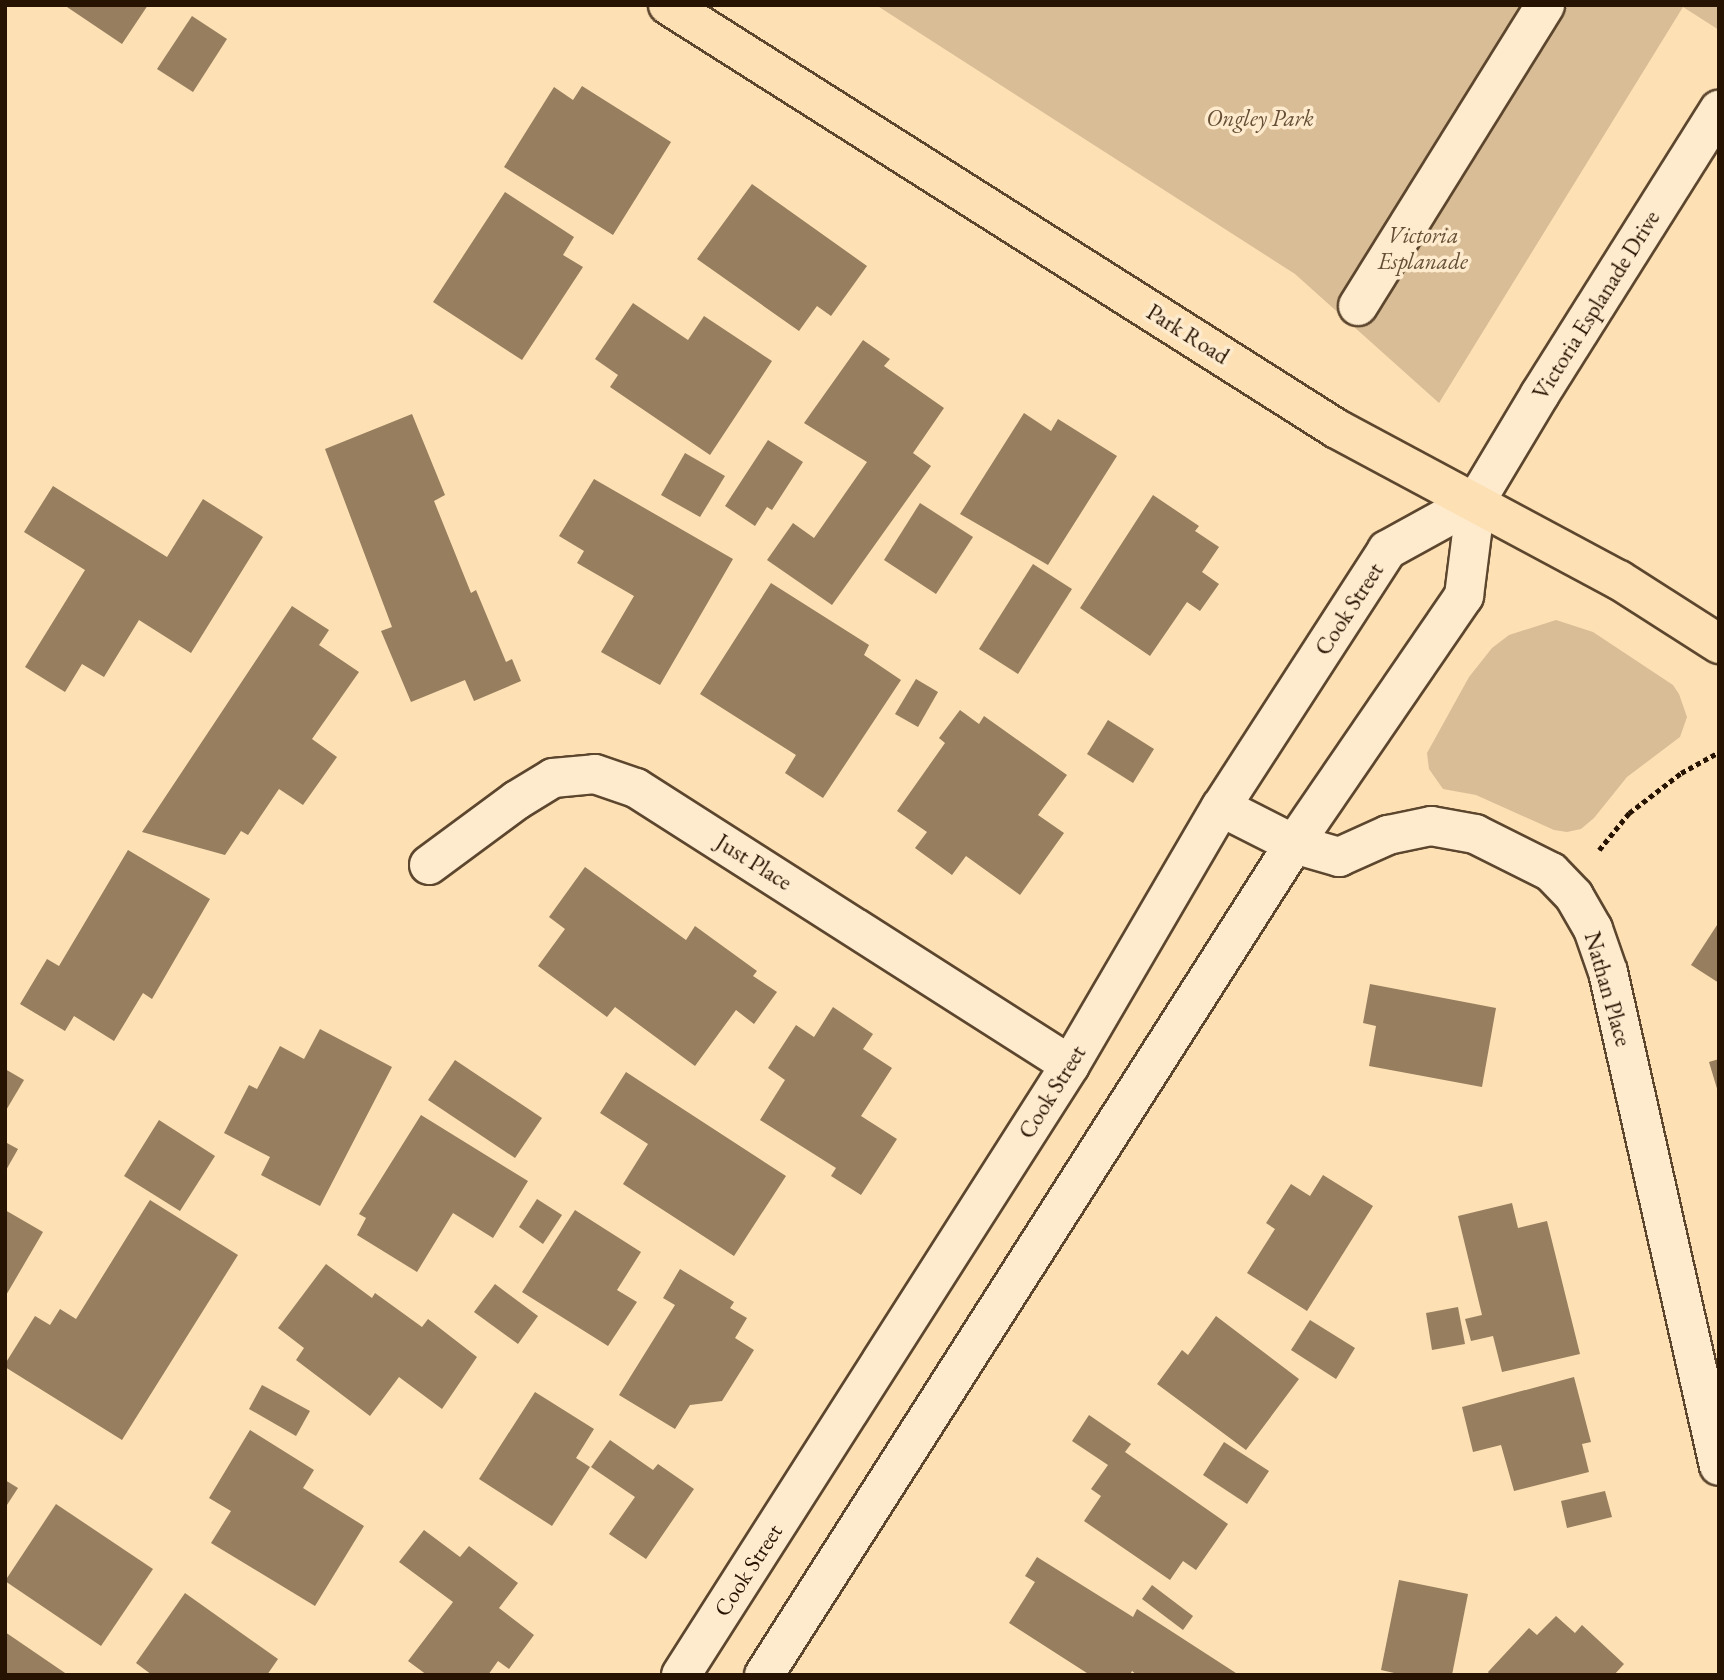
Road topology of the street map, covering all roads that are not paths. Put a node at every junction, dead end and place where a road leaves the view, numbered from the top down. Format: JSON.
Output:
{"nodes":[{"id":1,"x":668,"y":5,"type":"edge"},
{"id":2,"x":1545,"y":5,"type":"edge"},
{"id":3,"x":1719,"y":110,"type":"edge"},
{"id":4,"x":1358,"y":306,"type":"dead end"},
{"id":5,"x":1476,"y":502,"type":"junction"},
{"id":6,"x":1719,"y":644,"type":"edge"},
{"id":7,"x":1221,"y":807,"type":"junction"},
{"id":8,"x":1294,"y":844,"type":"junction"},
{"id":9,"x":429,"y":865,"type":"dead end"},
{"id":10,"x":1070,"y":1065,"type":"junction"},
{"id":11,"x":1719,"y":1466,"type":"edge"},
{"id":12,"x":681,"y":1675,"type":"edge"},
{"id":13,"x":764,"y":1675,"type":"edge"}],
"edges":[{"from":1,"to":5,"type":"main road","name":"Park Road"},
{"from":2,"to":4,"type":"street"},
{"from":3,"to":5,"type":"street","name":"Victoria Esplanade Drive"},
{"from":5,"to":6,"type":"main road","name":"Park Road"},
{"from":5,"to":7,"type":"street","name":"Cook Street"},
{"from":5,"to":8,"type":"street"},
{"from":7,"to":8,"type":"street","name":"Nathan Place"},
{"from":7,"to":10,"type":"street","name":"Cook Street"},
{"from":8,"to":11,"type":"street","name":"Nathan Place"},
{"from":8,"to":13,"type":"street"},
{"from":9,"to":10,"type":"street","name":"Just Place"},
{"from":10,"to":12,"type":"street","name":"Cook Street"}]}
